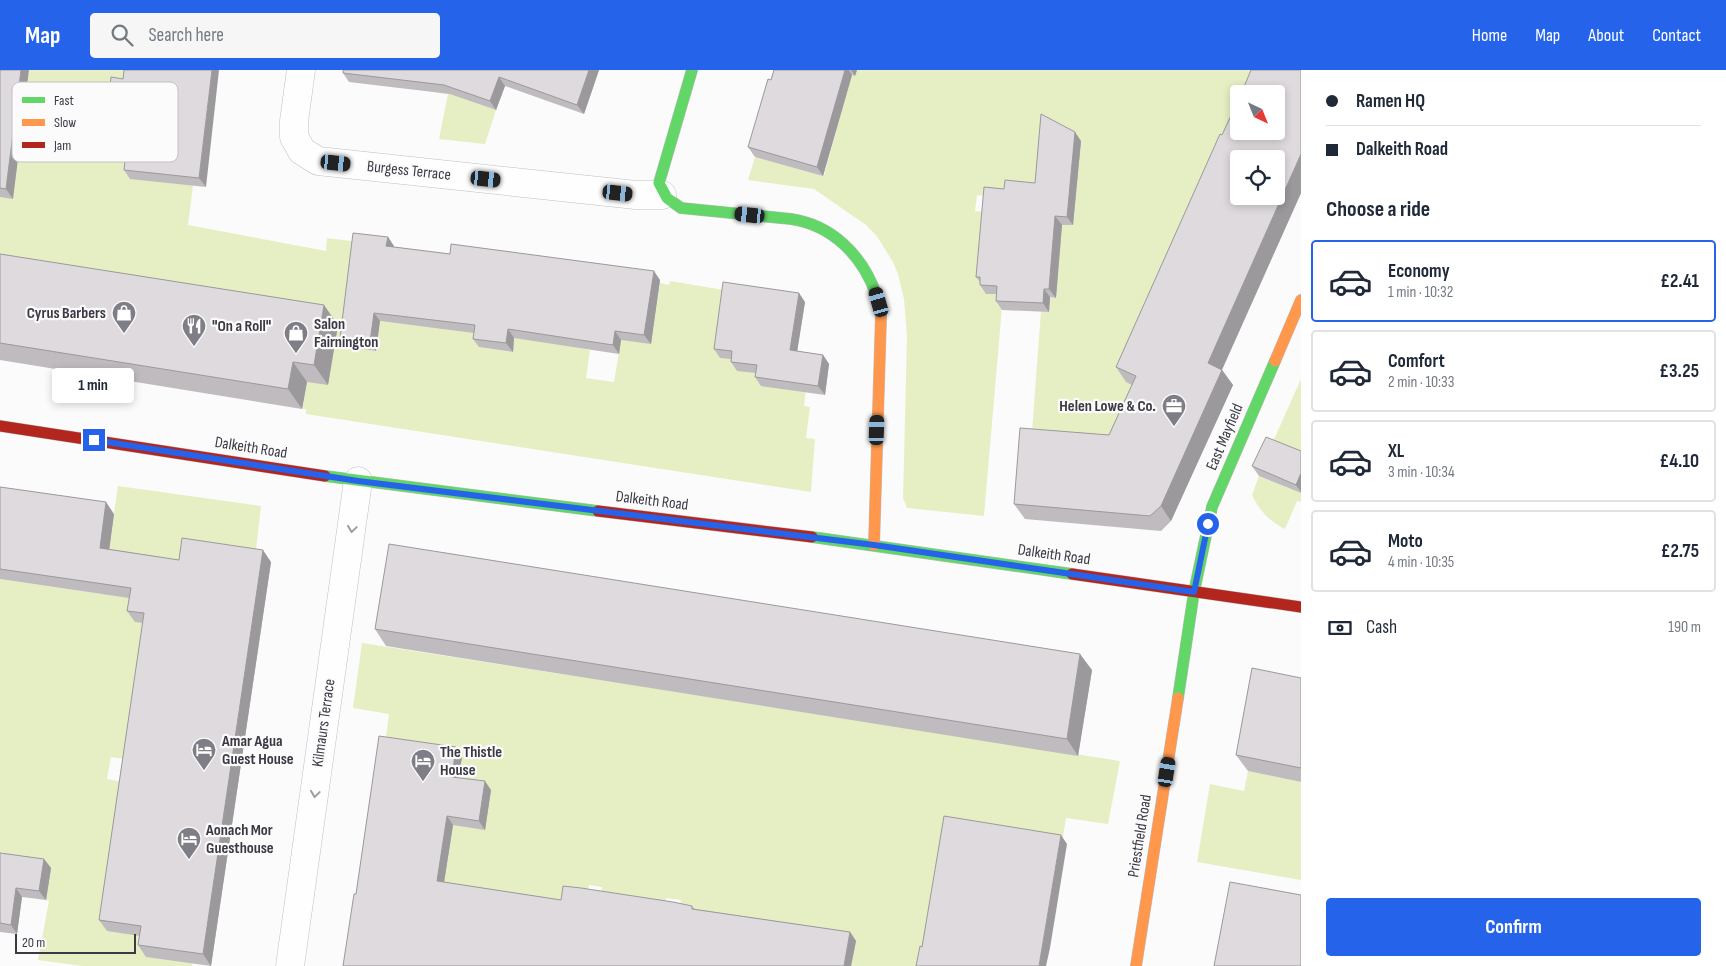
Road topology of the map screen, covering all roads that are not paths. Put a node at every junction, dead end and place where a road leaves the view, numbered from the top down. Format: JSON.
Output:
{"nodes":[{"id":1,"x":301,"y":70,"type":"edge"},
{"id":2,"x":692,"y":70,"type":"edge"},
{"id":3,"x":662,"y":195,"type":"junction"},
{"id":4,"x":1301,"y":300,"type":"edge"},
{"id":5,"x":0,"y":426,"type":"edge"},
{"id":6,"x":358,"y":481,"type":"junction"},
{"id":7,"x":874,"y":545,"type":"junction"},
{"id":8,"x":1194,"y":592,"type":"junction"},
{"id":9,"x":1301,"y":607,"type":"edge"},
{"id":10,"x":290,"y":966,"type":"edge"},
{"id":11,"x":1136,"y":966,"type":"edge"}],
"edges":[{"from":1,"to":3,"type":"street","name":"Burgess Terrace"},
{"from":2,"to":3,"type":"street"},
{"from":3,"to":7,"type":"street"},
{"from":4,"to":8,"type":"street","name":"East Mayfield"},
{"from":5,"to":6,"type":"street","name":"Dalkeith Road"},
{"from":6,"to":7,"type":"street","name":"Dalkeith Road"},
{"from":6,"to":10,"type":"street","name":"Kilmaurs Terrace","one_way":true},
{"from":7,"to":8,"type":"street","name":"Dalkeith Road"},
{"from":8,"to":9,"type":"street","name":"Dalkeith Road"},
{"from":8,"to":11,"type":"street","name":"Priestfield Road"}]}
